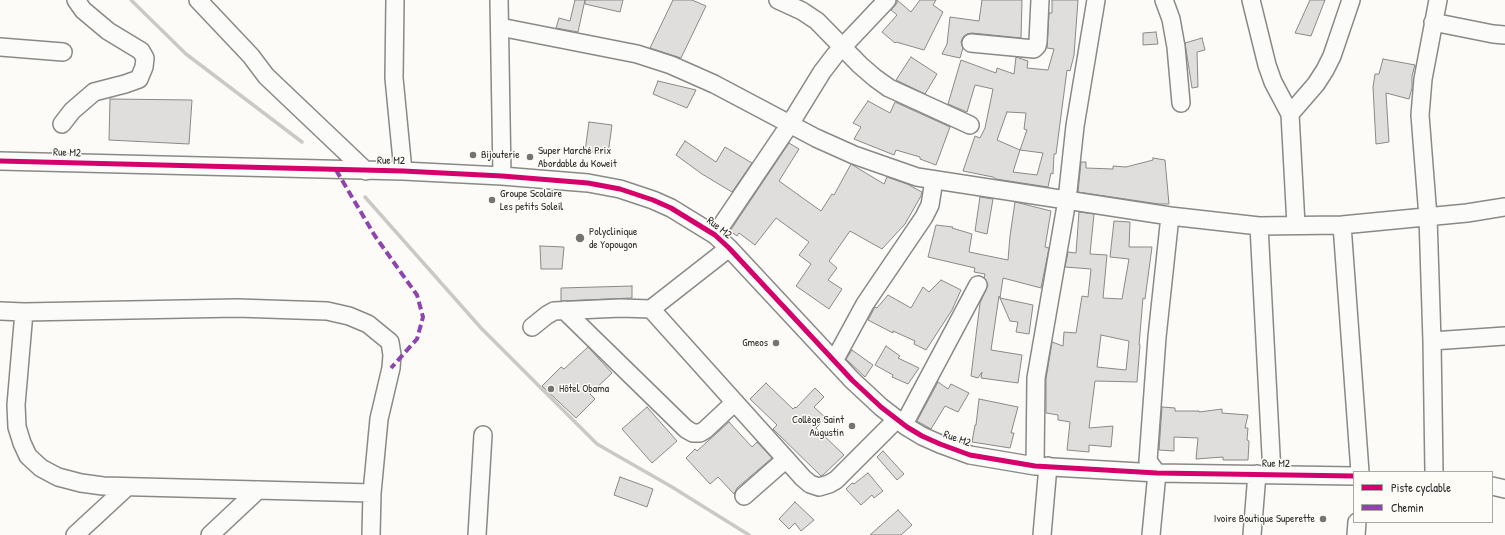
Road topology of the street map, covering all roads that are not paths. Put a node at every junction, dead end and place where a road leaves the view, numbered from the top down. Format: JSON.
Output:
{"nodes":[{"id":1,"x":76,"y":0,"type":"edge"},
{"id":2,"x":198,"y":0,"type":"edge"},
{"id":3,"x":396,"y":0,"type":"edge"},
{"id":4,"x":496,"y":0,"type":"edge"},
{"id":5,"x":778,"y":0,"type":"edge"},
{"id":6,"x":887,"y":0,"type":"edge"},
{"id":7,"x":1040,"y":0,"type":"edge"},
{"id":8,"x":1096,"y":0,"type":"edge"},
{"id":9,"x":1164,"y":0,"type":"edge"},
{"id":10,"x":1251,"y":0,"type":"edge"},
{"id":11,"x":1351,"y":0,"type":"edge"},
{"id":12,"x":1438,"y":0,"type":"edge"},
{"id":13,"x":1433,"y":22,"type":"junction"},
{"id":14,"x":500,"y":27,"type":"junction"},
{"id":15,"x":1505,"y":35,"type":"edge"},
{"id":16,"x":971,"y":43,"type":"dead end"},
{"id":17,"x":0,"y":47,"type":"edge"},
{"id":18,"x":842,"y":48,"type":"junction"},
{"id":19,"x":64,"y":52,"type":"dead end"},
{"id":20,"x":1181,"y":103,"type":"dead end"},
{"id":21,"x":1290,"y":114,"type":"junction"},
{"id":22,"x":62,"y":124,"type":"dead end"},
{"id":23,"x":790,"y":124,"type":"junction"},
{"id":24,"x":970,"y":125,"type":"dead end"},
{"id":25,"x":0,"y":161,"type":"edge"},
{"id":26,"x":366,"y":171,"type":"junction"},
{"id":27,"x":403,"y":171,"type":"junction"},
{"id":28,"x":502,"y":176,"type":"junction"},
{"id":29,"x":934,"y":180,"type":"junction"},
{"id":30,"x":1067,"y":200,"type":"junction"},
{"id":31,"x":1505,"y":207,"type":"edge"},
{"id":32,"x":1170,"y":216,"type":"junction"},
{"id":33,"x":1428,"y":217,"type":"junction"},
{"id":34,"x":1296,"y":225,"type":"junction"},
{"id":35,"x":1342,"y":225,"type":"junction"},
{"id":36,"x":1259,"y":226,"type":"junction"},
{"id":37,"x":714,"y":235,"type":"junction"},
{"id":38,"x":729,"y":248,"type":"junction"},
{"id":39,"x":978,"y":285,"type":"dead end"},
{"id":40,"x":651,"y":309,"type":"junction"},
{"id":41,"x":564,"y":310,"type":"junction"},
{"id":42,"x":0,"y":311,"type":"edge"},
{"id":43,"x":24,"y":312,"type":"junction"},
{"id":44,"x":532,"y":327,"type":"dead end"},
{"id":45,"x":1505,"y":336,"type":"edge"},
{"id":46,"x":1432,"y":340,"type":"junction"},
{"id":47,"x":834,"y":361,"type":"junction"},
{"id":48,"x":735,"y":402,"type":"junction"},
{"id":49,"x":901,"y":422,"type":"junction"},
{"id":50,"x":483,"y":435,"type":"dead end"},
{"id":51,"x":785,"y":460,"type":"junction"},
{"id":52,"x":1042,"y":466,"type":"junction"},
{"id":53,"x":1360,"y":471,"type":"edge"},
{"id":54,"x":1434,"y":471,"type":"edge"},
{"id":55,"x":1157,"y":473,"type":"junction"},
{"id":56,"x":1264,"y":474,"type":"junction"},
{"id":57,"x":1353,"y":476,"type":"edge"},
{"id":58,"x":1493,"y":481,"type":"edge"},
{"id":59,"x":1505,"y":482,"type":"edge"},
{"id":60,"x":1493,"y":486,"type":"edge"},
{"id":61,"x":127,"y":487,"type":"junction"},
{"id":62,"x":1505,"y":489,"type":"edge"},
{"id":63,"x":258,"y":490,"type":"junction"},
{"id":64,"x":372,"y":493,"type":"junction"},
{"id":65,"x":744,"y":496,"type":"dead end"},
{"id":66,"x":1357,"y":523,"type":"edge"},
{"id":67,"x":75,"y":535,"type":"edge"},
{"id":68,"x":210,"y":535,"type":"edge"},
{"id":69,"x":371,"y":535,"type":"edge"},
{"id":70,"x":477,"y":535,"type":"edge"},
{"id":71,"x":1042,"y":535,"type":"edge"},
{"id":72,"x":1151,"y":535,"type":"edge"},
{"id":73,"x":1252,"y":535,"type":"edge"},
{"id":74,"x":1356,"y":535,"type":"edge"}],
"edges":[{"from":1,"to":22,"type":"street"},
{"from":2,"to":26,"type":"street"},
{"from":3,"to":27,"type":"street"},
{"from":4,"to":14,"type":"street"},
{"from":5,"to":18,"type":"street"},
{"from":6,"to":18,"type":"street"},
{"from":7,"to":16,"type":"street"},
{"from":8,"to":30,"type":"street"},
{"from":9,"to":20,"type":"street"},
{"from":10,"to":21,"type":"street"},
{"from":11,"to":21,"type":"street"},
{"from":12,"to":13,"type":"street"},
{"from":13,"to":15,"type":"street"},
{"from":13,"to":33,"type":"street"},
{"from":14,"to":23,"type":"street"},
{"from":14,"to":28,"type":"street"},
{"from":17,"to":19,"type":"street"},
{"from":18,"to":23,"type":"street"},
{"from":18,"to":24,"type":"street"},
{"from":21,"to":34,"type":"street"},
{"from":23,"to":29,"type":"street"},
{"from":23,"to":37,"type":"street"},
{"from":25,"to":26,"type":"street","name":"Rue M2"},
{"from":26,"to":27,"type":"street","name":"Rue M2"},
{"from":27,"to":28,"type":"street","name":"Rue M2"},
{"from":28,"to":37,"type":"street","name":"Rue M2"},
{"from":29,"to":30,"type":"street"},
{"from":29,"to":47,"type":"street"},
{"from":30,"to":32,"type":"street"},
{"from":30,"to":52,"type":"street"},
{"from":31,"to":33,"type":"street"},
{"from":32,"to":36,"type":"street"},
{"from":32,"to":55,"type":"street"},
{"from":33,"to":35,"type":"street"},
{"from":33,"to":46,"type":"street"},
{"from":34,"to":35,"type":"street"},
{"from":34,"to":36,"type":"street"},
{"from":35,"to":53,"type":"street"},
{"from":36,"to":56,"type":"street"},
{"from":37,"to":38,"type":"street","name":"Rue M2"},
{"from":38,"to":40,"type":"street"},
{"from":38,"to":47,"type":"street","name":"Rue M2"},
{"from":39,"to":49,"type":"street"},
{"from":40,"to":41,"type":"street"},
{"from":40,"to":48,"type":"street"},
{"from":41,"to":44,"type":"street"},
{"from":41,"to":48,"type":"street"},
{"from":42,"to":43,"type":"street"},
{"from":43,"to":61,"type":"street"},
{"from":43,"to":64,"type":"street"},
{"from":45,"to":46,"type":"street"},
{"from":46,"to":54,"type":"street"},
{"from":47,"to":49,"type":"street","name":"Rue M2"},
{"from":48,"to":51,"type":"street"},
{"from":49,"to":51,"type":"street"},
{"from":49,"to":52,"type":"street","name":"Rue M2"},
{"from":50,"to":70,"type":"street"},
{"from":51,"to":65,"type":"street"},
{"from":52,"to":55,"type":"street","name":"Rue M2"},
{"from":52,"to":71,"type":"street"},
{"from":55,"to":56,"type":"street","name":"Rue M2"},
{"from":55,"to":72,"type":"street"},
{"from":56,"to":57,"type":"street","name":"Rue M2"},
{"from":56,"to":73,"type":"street"},
{"from":58,"to":59,"type":"street"},
{"from":60,"to":62,"type":"street"},
{"from":61,"to":63,"type":"street"},
{"from":61,"to":67,"type":"street"},
{"from":63,"to":64,"type":"street"},
{"from":63,"to":68,"type":"street"},
{"from":64,"to":69,"type":"street"},
{"from":66,"to":74,"type":"street"}]}
